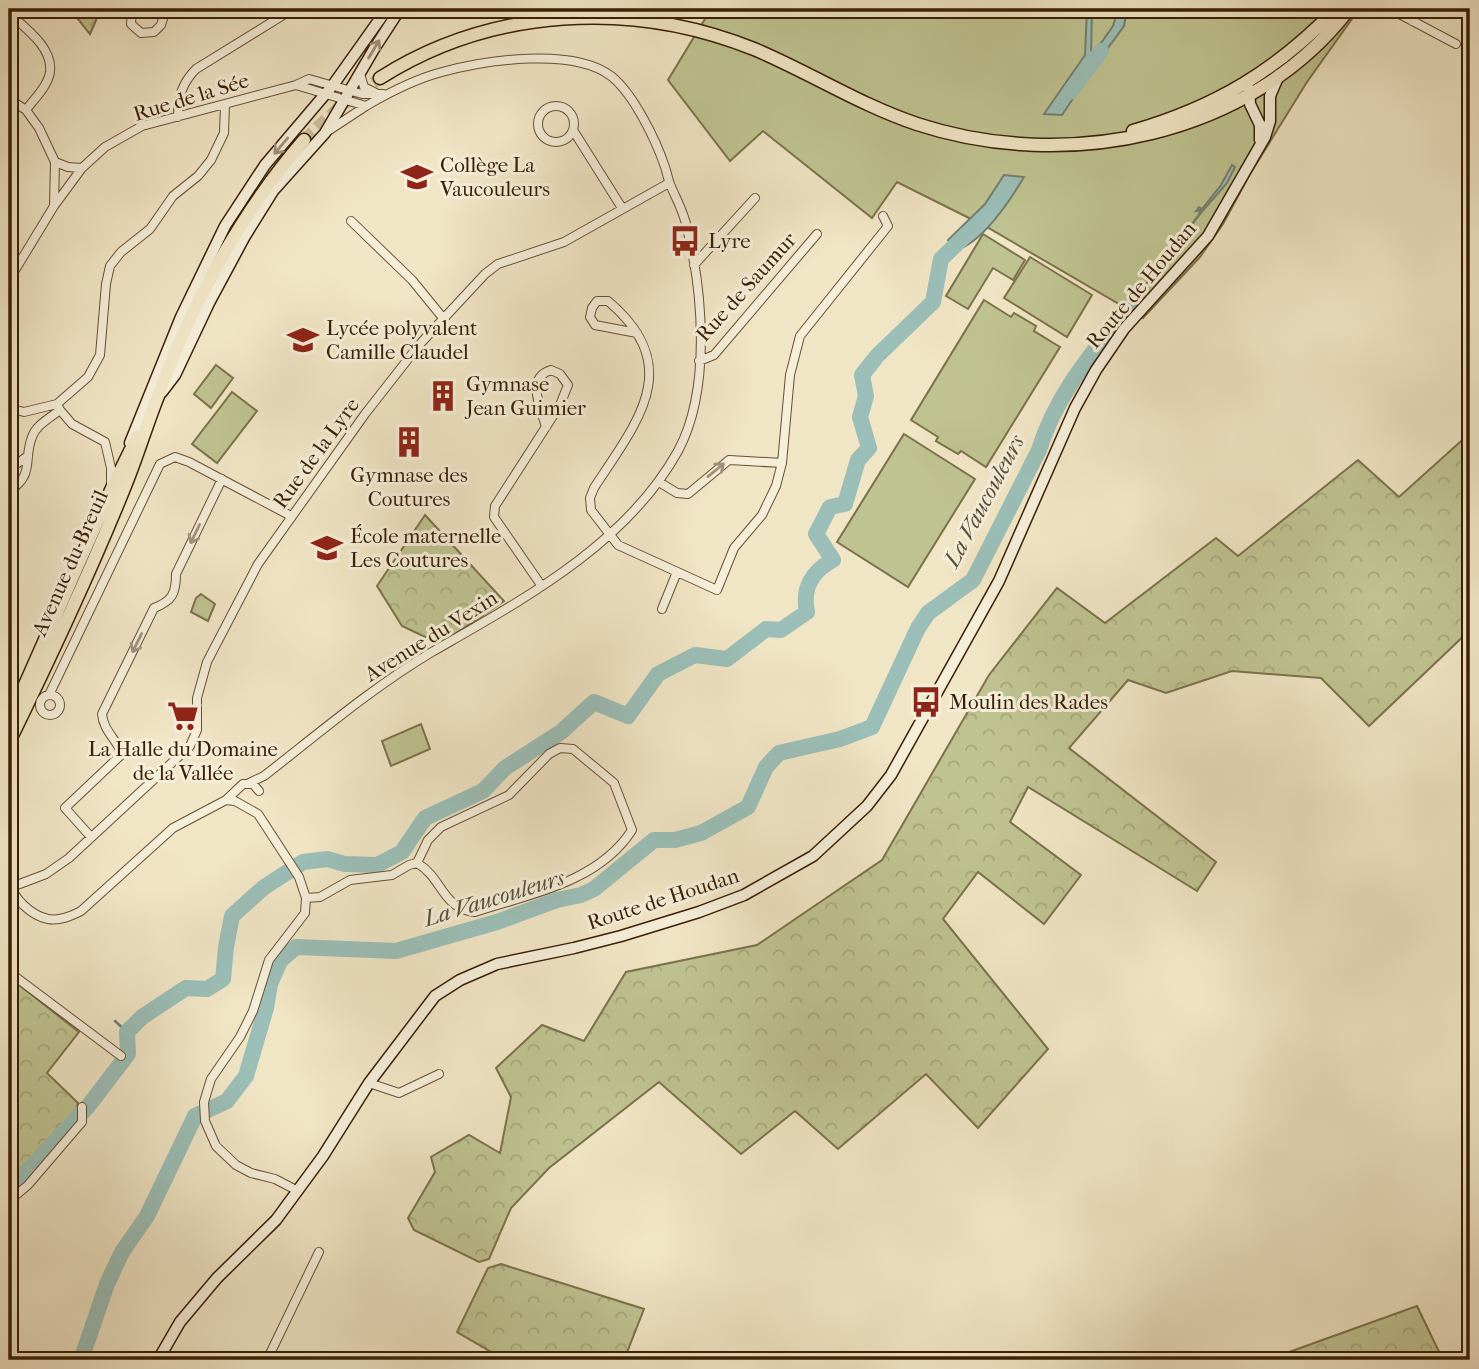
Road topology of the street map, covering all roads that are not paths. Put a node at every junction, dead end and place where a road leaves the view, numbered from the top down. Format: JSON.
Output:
{"nodes":[{"id":1,"x":132,"y":9,"type":"edge"},
{"id":2,"x":166,"y":9,"type":"edge"},
{"id":3,"x":293,"y":9,"type":"edge"},
{"id":4,"x":387,"y":9,"type":"edge"},
{"id":5,"x":400,"y":9,"type":"edge"},
{"id":6,"x":1349,"y":9,"type":"edge"},
{"id":7,"x":1390,"y":9,"type":"edge"},
{"id":8,"x":1421,"y":9,"type":"edge"},
{"id":9,"x":9,"y":13,"type":"edge"},
{"id":10,"x":1334,"y":16,"type":"edge"},
{"id":11,"x":1412,"y":21,"type":"junction"},
{"id":12,"x":1456,"y":44,"type":"dead end"},
{"id":13,"x":360,"y":74,"type":"junction"},
{"id":14,"x":1279,"y":75,"type":"junction"},
{"id":15,"x":380,"y":78,"type":"tunnel mouth"},
{"id":16,"x":328,"y":89,"type":"junction"},
{"id":17,"x":1251,"y":89,"type":"junction"},
{"id":18,"x":386,"y":94,"type":"junction"},
{"id":19,"x":347,"y":96,"type":"junction"},
{"id":20,"x":9,"y":99,"type":"edge"},
{"id":21,"x":225,"y":104,"type":"junction"},
{"id":22,"x":366,"y":106,"type":"junction"},
{"id":23,"x":1227,"y":106,"type":"junction"},
{"id":24,"x":1269,"y":107,"type":"junction"},
{"id":25,"x":26,"y":110,"type":"junction"},
{"id":26,"x":1255,"y":115,"type":"junction"},
{"id":27,"x":178,"y":117,"type":"junction"},
{"id":28,"x":573,"y":130,"type":"junction"},
{"id":29,"x":325,"y":133,"type":"junction"},
{"id":30,"x":304,"y":140,"type":"tunnel mouth"},
{"id":31,"x":1096,"y":142,"type":"junction"},
{"id":32,"x":1259,"y":148,"type":"junction"},
{"id":33,"x":55,"y":162,"type":"junction"},
{"id":34,"x":82,"y":168,"type":"junction"},
{"id":35,"x":670,"y":183,"type":"junction"},
{"id":36,"x":755,"y":198,"type":"dead end"},
{"id":37,"x":54,"y":206,"type":"junction"},
{"id":38,"x":622,"y":208,"type":"junction"},
{"id":39,"x":883,"y":216,"type":"dead end"},
{"id":40,"x":351,"y":221,"type":"dead end"},
{"id":41,"x":817,"y":234,"type":"dead end"},
{"id":42,"x":694,"y":265,"type":"junction"},
{"id":43,"x":9,"y":280,"type":"edge"},
{"id":44,"x":443,"y":318,"type":"junction"},
{"id":45,"x":637,"y":333,"type":"junction"},
{"id":46,"x":699,"y":361,"type":"junction"},
{"id":47,"x":158,"y":396,"type":"junction"},
{"id":48,"x":59,"y":407,"type":"junction"},
{"id":49,"x":9,"y":408,"type":"edge"},
{"id":50,"x":546,"y":427,"type":"junction"},
{"id":51,"x":28,"y":456,"type":"junction"},
{"id":52,"x":782,"y":463,"type":"junction"},
{"id":53,"x":9,"y":469,"type":"edge"},
{"id":54,"x":222,"y":479,"type":"junction"},
{"id":55,"x":659,"y":482,"type":"junction"},
{"id":56,"x":111,"y":488,"type":"junction"},
{"id":57,"x":9,"y":491,"type":"edge"},
{"id":58,"x":291,"y":516,"type":"junction"},
{"id":59,"x":610,"y":533,"type":"junction"},
{"id":60,"x":677,"y":572,"type":"junction"},
{"id":61,"x":541,"y":585,"type":"junction"},
{"id":62,"x":662,"y":609,"type":"dead end"},
{"id":63,"x":49,"y":695,"type":"dead end"},
{"id":64,"x":9,"y":721,"type":"edge"},
{"id":65,"x":9,"y":742,"type":"edge"},
{"id":66,"x":264,"y":776,"type":"junction"},
{"id":67,"x":249,"y":783,"type":"junction"},
{"id":68,"x":238,"y":789,"type":"junction"},
{"id":69,"x":258,"y":799,"type":"junction"},
{"id":70,"x":226,"y":800,"type":"junction"},
{"id":71,"x":238,"y":803,"type":"junction"},
{"id":72,"x":248,"y":808,"type":"junction"},
{"id":73,"x":258,"y":814,"type":"junction"},
{"id":74,"x":91,"y":837,"type":"junction"},
{"id":75,"x":417,"y":863,"type":"junction"},
{"id":76,"x":10,"y":884,"type":"edge"},
{"id":77,"x":306,"y":898,"type":"junction"},
{"id":78,"x":9,"y":972,"type":"edge"},
{"id":79,"x":121,"y":1056,"type":"dead end"},
{"id":80,"x":439,"y":1074,"type":"dead end"},
{"id":81,"x":369,"y":1083,"type":"junction"},
{"id":82,"x":82,"y":1107,"type":"dead end"},
{"id":83,"x":298,"y":1191,"type":"junction"},
{"id":84,"x":9,"y":1201,"type":"edge"},
{"id":85,"x":319,"y":1252,"type":"dead end"},
{"id":86,"x":158,"y":1360,"type":"edge"},
{"id":87,"x":267,"y":1360,"type":"edge"}],
"edges":[{"from":1,"to":2,"type":"street"},
{"from":3,"to":27,"type":"street"},
{"from":4,"to":16,"type":"street"},
{"from":13,"to":5,"type":"street","one_way":true},
{"from":6,"to":10,"type":"main road"},
{"from":7,"to":11,"type":"street"},
{"from":8,"to":11,"type":"street"},
{"from":9,"to":25,"type":"street"},
{"from":10,"to":14,"type":"main road"},
{"from":10,"to":17,"type":"main road"},
{"from":11,"to":12,"type":"street"},
{"from":13,"to":18,"type":"street"},
{"from":13,"to":19,"type":"street"},
{"from":14,"to":17,"type":"main road"},
{"from":14,"to":24,"type":"street","name":"Route de Houdan"},
{"from":15,"to":31,"type":"main road"},
{"from":16,"to":19,"type":"street"},
{"from":16,"to":21,"type":"street","name":"Rue de la Sée"},
{"from":16,"to":56,"type":"street","one_way":true},
{"from":17,"to":23,"type":"main road"},
{"from":17,"to":24,"type":"street"},
{"from":17,"to":26,"type":"street"},
{"from":17,"to":31,"type":"main road"},
{"from":18,"to":19,"type":"street"},
{"from":18,"to":22,"type":"street","name":"Avenue du Vexin"},
{"from":18,"to":35,"type":"street","name":"Avenue du Vexin"},
{"from":19,"to":22,"type":"street"},
{"from":19,"to":29,"type":"street"},
{"from":20,"to":25,"type":"street"},
{"from":21,"to":27,"type":"street","name":"Rue de la Sée"},
{"from":21,"to":48,"type":"street"},
{"from":22,"to":29,"type":"street","name":"Avenue du Vexin"},
{"from":23,"to":26,"type":"street"},
{"from":23,"to":31,"type":"main road"},
{"from":24,"to":32,"type":"street","name":"Route de Houdan"},
{"from":25,"to":33,"type":"street"},
{"from":26,"to":32,"type":"street"},
{"from":27,"to":34,"type":"street","name":"Rue de la Sée"},
{"from":28,"to":28,"type":"street"},
{"from":28,"to":38,"type":"street"},
{"from":29,"to":47,"type":"street"},
{"from":30,"to":47,"type":"main road","name":"Avenue du Breuil"},
{"from":32,"to":81,"type":"street","name":"Route de Houdan"},
{"from":33,"to":34,"type":"street"},
{"from":33,"to":37,"type":"street"},
{"from":34,"to":37,"type":"street","name":"Rue de la Sée"},
{"from":35,"to":38,"type":"street","name":"Rue de la Lyre"},
{"from":35,"to":42,"type":"street","name":"Avenue du Vexin"},
{"from":36,"to":42,"type":"street"},
{"from":37,"to":43,"type":"street","name":"Rue de la Sée"},
{"from":38,"to":44,"type":"street","name":"Rue de la Lyre"},
{"from":39,"to":52,"type":"street"},
{"from":40,"to":44,"type":"street"},
{"from":41,"to":46,"type":"street","name":"Rue de Saumur"},
{"from":42,"to":46,"type":"street","name":"Avenue du Vexin"},
{"from":44,"to":58,"type":"street","name":"Rue de la Lyre"},
{"from":45,"to":45,"type":"street"},
{"from":45,"to":59,"type":"street"},
{"from":46,"to":55,"type":"street","name":"Avenue du Vexin"},
{"from":47,"to":56,"type":"main road","name":"Avenue du Breuil"},
{"from":47,"to":65,"type":"main road","name":"Avenue du Breuil"},
{"from":48,"to":49,"type":"street"},
{"from":48,"to":51,"type":"street"},
{"from":48,"to":56,"type":"street"},
{"from":50,"to":50,"type":"street"},
{"from":50,"to":61,"type":"street"},
{"from":51,"to":53,"type":"street"},
{"from":51,"to":57,"type":"street"},
{"from":55,"to":52,"type":"street","one_way":true},
{"from":52,"to":60,"type":"street"},
{"from":54,"to":58,"type":"street"},
{"from":54,"to":63,"type":"street"},
{"from":54,"to":74,"type":"street","one_way":true},
{"from":55,"to":59,"type":"street","name":"Avenue du Vexin"},
{"from":56,"to":64,"type":"main road","name":"Avenue du Breuil"},
{"from":58,"to":74,"type":"street","name":"Rue de la Lyre"},
{"from":59,"to":60,"type":"street"},
{"from":59,"to":61,"type":"street","name":"Avenue du Vexin"},
{"from":60,"to":62,"type":"street"},
{"from":61,"to":66,"type":"street","name":"Avenue du Vexin"},
{"from":66,"to":67,"type":"street","name":"Avenue du Vexin"},
{"from":66,"to":69,"type":"street"},
{"from":67,"to":68,"type":"street"},
{"from":67,"to":69,"type":"street"},
{"from":68,"to":70,"type":"street"},
{"from":68,"to":71,"type":"street"},
{"from":69,"to":72,"type":"street"},
{"from":69,"to":73,"type":"street"},
{"from":70,"to":71,"type":"street"},
{"from":70,"to":76,"type":"street"},
{"from":71,"to":72,"type":"street"},
{"from":72,"to":73,"type":"street"},
{"from":73,"to":77,"type":"street"},
{"from":74,"to":76,"type":"street"},
{"from":75,"to":75,"type":"street"},
{"from":75,"to":77,"type":"street"},
{"from":77,"to":83,"type":"street"},
{"from":78,"to":79,"type":"street"},
{"from":80,"to":81,"type":"street"},
{"from":81,"to":83,"type":"street","name":"Route de Houdan"},
{"from":82,"to":84,"type":"street"},
{"from":83,"to":86,"type":"street","name":"Route de Houdan"},
{"from":85,"to":87,"type":"street"}]}
